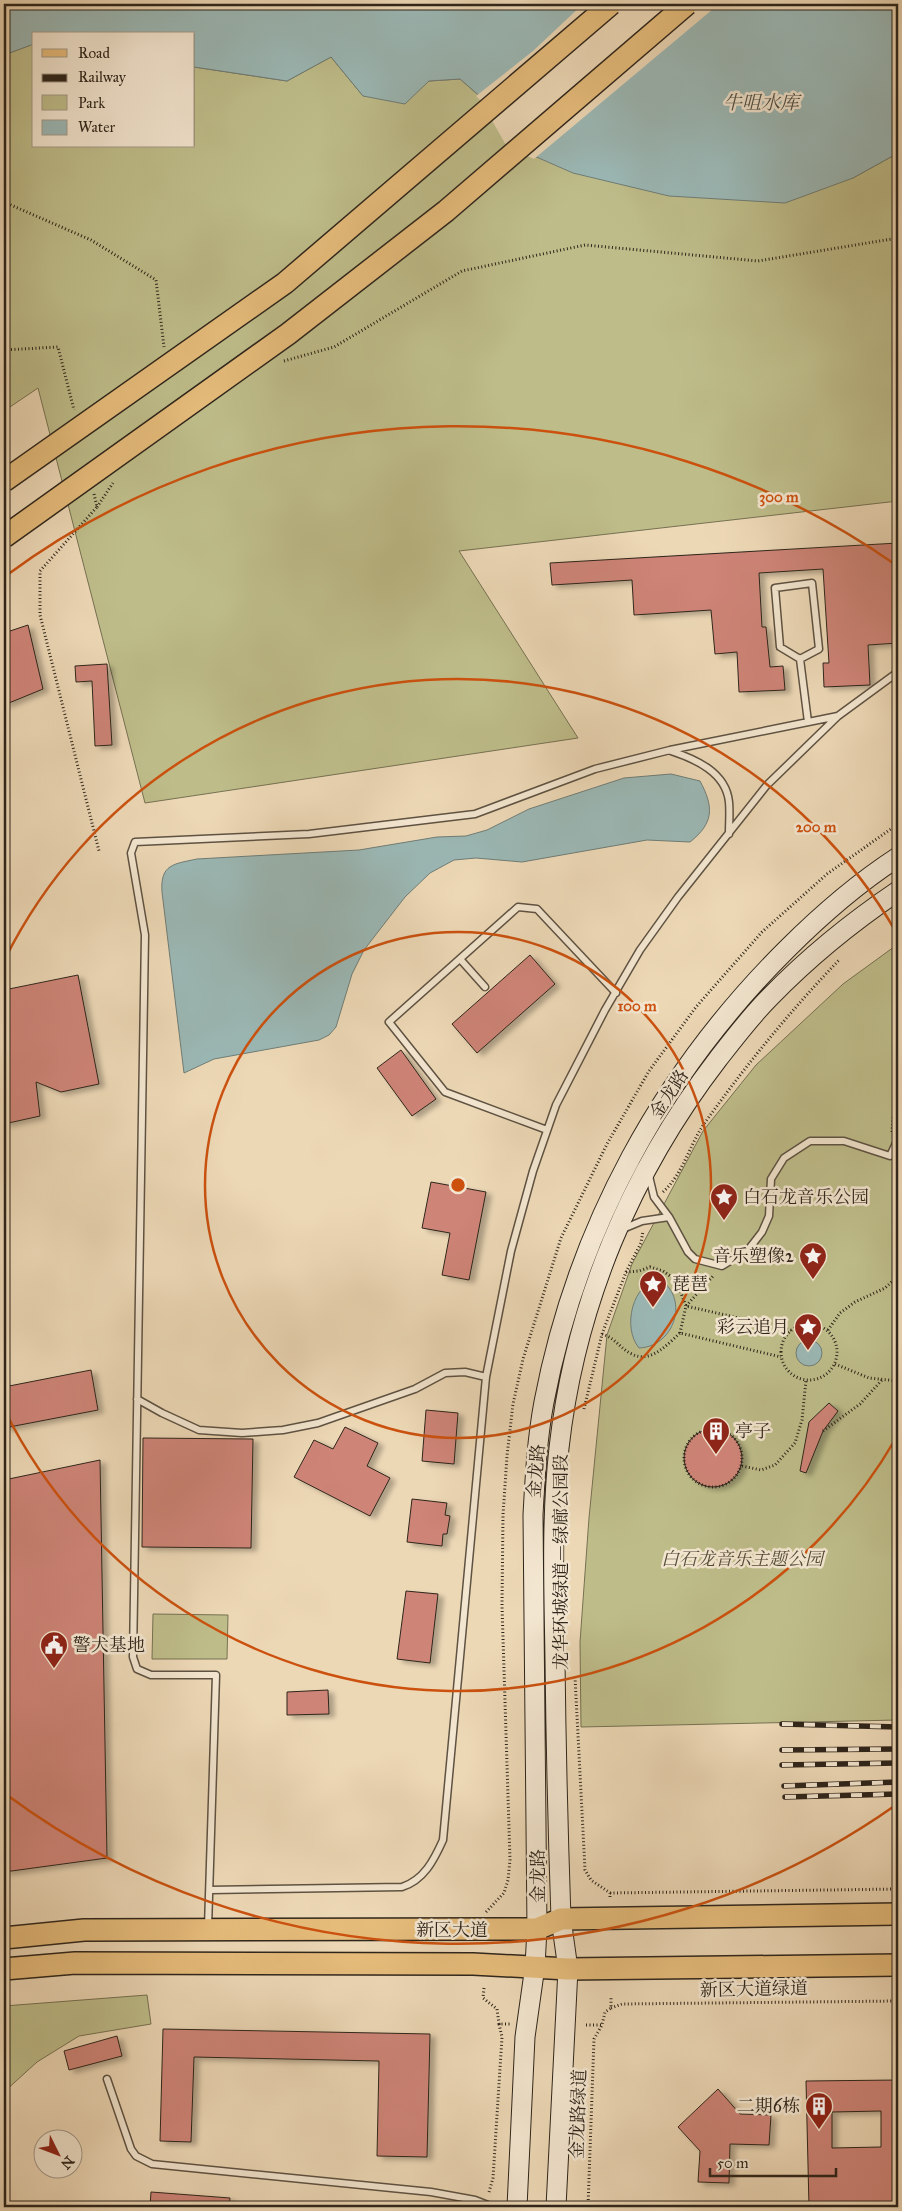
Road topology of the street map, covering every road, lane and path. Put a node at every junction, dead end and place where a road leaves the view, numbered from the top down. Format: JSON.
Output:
{"nodes":[{"id":1,"x":611,"y":4,"type":"edge"},
{"id":2,"x":687,"y":4,"type":"edge"},
{"id":3,"x":4,"y":202,"type":"edge"},
{"id":4,"x":898,"y":238,"type":"edge"},
{"id":5,"x":4,"y":350,"type":"edge"},
{"id":6,"x":166,"y":356,"type":"dead end"},
{"id":7,"x":279,"y":363,"type":"dead end"},
{"id":8,"x":74,"y":413,"type":"dead end"},
{"id":9,"x":4,"y":481,"type":"edge"},
{"id":10,"x":93,"y":488,"type":"dead end"},
{"id":11,"x":4,"y":537,"type":"edge"},
{"id":12,"x":800,"y":660,"type":"junction"},
{"id":13,"x":898,"y":672,"type":"edge"},
{"id":14,"x":838,"y":716,"type":"junction"},
{"id":15,"x":808,"y":722,"type":"junction"},
{"id":16,"x":670,"y":750,"type":"junction"},
{"id":17,"x":728,"y":834,"type":"junction"},
{"id":18,"x":100,"y":851,"type":"dead end"},
{"id":19,"x":898,"y":857,"type":"edge"},
{"id":20,"x":898,"y":891,"type":"edge"},
{"id":21,"x":841,"y":958,"type":"dead end"},
{"id":22,"x":460,"y":959,"type":"junction"},
{"id":23,"x":485,"y":987,"type":"dead end"},
{"id":24,"x":616,"y":992,"type":"junction"},
{"id":25,"x":547,"y":1130,"type":"junction"},
{"id":26,"x":898,"y":1139,"type":"edge"},
{"id":27,"x":649,"y":1164,"type":"junction"},
{"id":28,"x":661,"y":1194,"type":"dead end"},
{"id":29,"x":669,"y":1217,"type":"junction"},
{"id":30,"x":643,"y":1228,"type":"dead end"},
{"id":31,"x":613,"y":1239,"type":"junction"},
{"id":32,"x":722,"y":1266,"type":"junction"},
{"id":33,"x":626,"y":1272,"type":"junction"},
{"id":34,"x":898,"y":1276,"type":"edge"},
{"id":35,"x":686,"y":1306,"type":"junction"},
{"id":36,"x":792,"y":1330,"type":"junction"},
{"id":37,"x":828,"y":1330,"type":"junction"},
{"id":38,"x":680,"y":1333,"type":"junction"},
{"id":39,"x":602,"y":1334,"type":"junction"},
{"id":40,"x":781,"y":1357,"type":"junction"},
{"id":41,"x":835,"y":1364,"type":"junction"},
{"id":42,"x":486,"y":1377,"type":"junction"},
{"id":43,"x":806,"y":1380,"type":"junction"},
{"id":44,"x":882,"y":1380,"type":"junction"},
{"id":45,"x":898,"y":1381,"type":"edge"},
{"id":46,"x":136,"y":1399,"type":"junction"},
{"id":47,"x":583,"y":1412,"type":"dead end"},
{"id":48,"x":823,"y":1431,"type":"dead end"},
{"id":49,"x":742,"y":1466,"type":"junction"},
{"id":50,"x":574,"y":1674,"type":"dead end"},
{"id":51,"x":577,"y":1870,"type":"dead end"},
{"id":52,"x":585,"y":1870,"type":"junction"},
{"id":53,"x":517,"y":1873,"type":"dead end"},
{"id":54,"x":509,"y":1874,"type":"dead end"},
{"id":55,"x":898,"y":1889,"type":"edge"},
{"id":56,"x":210,"y":1890,"type":"junction"},
{"id":57,"x":898,"y":1914,"type":"edge"},
{"id":58,"x":561,"y":1919,"type":"junction"},
{"id":59,"x":537,"y":1929,"type":"junction"},
{"id":60,"x":208,"y":1931,"type":"junction"},
{"id":61,"x":4,"y":1938,"type":"edge"},
{"id":62,"x":898,"y":1965,"type":"edge"},
{"id":63,"x":536,"y":1966,"type":"junction"},
{"id":64,"x":4,"y":1969,"type":"edge"},
{"id":65,"x":568,"y":1969,"type":"junction"},
{"id":66,"x":484,"y":1988,"type":"dead end"},
{"id":67,"x":611,"y":1997,"type":"dead end"},
{"id":68,"x":898,"y":2000,"type":"edge"},
{"id":69,"x":611,"y":2008,"type":"junction"},
{"id":70,"x":499,"y":2024,"type":"junction"},
{"id":71,"x":510,"y":2024,"type":"dead end"},
{"id":72,"x":586,"y":2025,"type":"dead end"},
{"id":73,"x":602,"y":2025,"type":"junction"},
{"id":74,"x":107,"y":2079,"type":"dead end"},
{"id":75,"x":489,"y":2192,"type":"dead end"},
{"id":76,"x":493,"y":2207,"type":"edge"},
{"id":77,"x":517,"y":2207,"type":"edge"},
{"id":78,"x":556,"y":2207,"type":"edge"},
{"id":79,"x":588,"y":2207,"type":"edge"}],
"edges":[{"from":1,"to":9,"type":"main road","bridge":true},
{"from":2,"to":11,"type":"main road","bridge":true},
{"from":3,"to":6,"type":"path"},
{"from":4,"to":7,"type":"path"},
{"from":5,"to":8,"type":"path"},
{"from":10,"to":18,"type":"path"},
{"from":12,"to":12,"type":"lane"},
{"from":12,"to":15,"type":"lane"},
{"from":13,"to":14,"type":"lane"},
{"from":14,"to":15,"type":"lane"},
{"from":14,"to":17,"type":"lane"},
{"from":15,"to":16,"type":"lane"},
{"from":16,"to":17,"type":"lane"},
{"from":16,"to":46,"type":"lane"},
{"from":17,"to":24,"type":"lane"},
{"from":19,"to":59,"type":"main road","name":"金龙路"},
{"from":20,"to":27,"type":"main road","name":"金龙路"},
{"from":21,"to":28,"type":"path"},
{"from":22,"to":23,"type":"lane"},
{"from":22,"to":24,"type":"lane"},
{"from":22,"to":25,"type":"lane"},
{"from":24,"to":25,"type":"lane"},
{"from":25,"to":42,"type":"lane"},
{"from":26,"to":32,"type":"lane"},
{"from":27,"to":29,"type":"lane"},
{"from":27,"to":31,"type":"main road","name":"金龙路"},
{"from":29,"to":31,"type":"lane"},
{"from":29,"to":32,"type":"lane"},
{"from":30,"to":33,"type":"path"},
{"from":31,"to":58,"type":"main road","name":"金龙路"},
{"from":32,"to":35,"type":"path"},
{"from":33,"to":35,"type":"path"},
{"from":33,"to":39,"type":"path"},
{"from":34,"to":37,"type":"path"},
{"from":35,"to":36,"type":"path"},
{"from":35,"to":38,"type":"path"},
{"from":36,"to":37,"type":"path"},
{"from":36,"to":40,"type":"path"},
{"from":37,"to":41,"type":"path"},
{"from":38,"to":39,"type":"path"},
{"from":38,"to":40,"type":"path"},
{"from":39,"to":47,"type":"path"},
{"from":40,"to":43,"type":"path"},
{"from":41,"to":43,"type":"path"},
{"from":41,"to":44,"type":"path"},
{"from":42,"to":46,"type":"lane"},
{"from":42,"to":56,"type":"lane"},
{"from":43,"to":49,"type":"path"},
{"from":44,"to":45,"type":"path"},
{"from":44,"to":48,"type":"path"},
{"from":46,"to":56,"type":"lane"},
{"from":49,"to":49,"type":"path"},
{"from":50,"to":52,"type":"path","name":"龙华环城绿道－绿廊公园段"},
{"from":51,"to":52,"type":"path"},
{"from":52,"to":55,"type":"path"},
{"from":53,"to":54,"type":"path"},
{"from":56,"to":60,"type":"lane"},
{"from":57,"to":58,"type":"main road","name":"新区大道"},
{"from":58,"to":59,"type":"main road","name":"新区大道"},
{"from":58,"to":65,"type":"main road","name":"金龙路"},
{"from":59,"to":60,"type":"main road","name":"新区大道"},
{"from":59,"to":63,"type":"main road","name":"金龙路"},
{"from":60,"to":61,"type":"main road","name":"新区大道"},
{"from":62,"to":65,"type":"main road","name":"新区大道"},
{"from":63,"to":64,"type":"main road","name":"新区大道"},
{"from":63,"to":65,"type":"main road","name":"新区大道"},
{"from":63,"to":77,"type":"main road","name":"金龙路"},
{"from":65,"to":78,"type":"main road","name":"金龙路"},
{"from":66,"to":70,"type":"path"},
{"from":67,"to":69,"type":"path"},
{"from":68,"to":69,"type":"path","name":"新区大道绿道"},
{"from":69,"to":73,"type":"path","name":"金龙路绿道"},
{"from":70,"to":71,"type":"path"},
{"from":70,"to":75,"type":"path"},
{"from":72,"to":73,"type":"path"},
{"from":73,"to":79,"type":"path","name":"金龙路绿道"},
{"from":74,"to":76,"type":"lane"}]}
